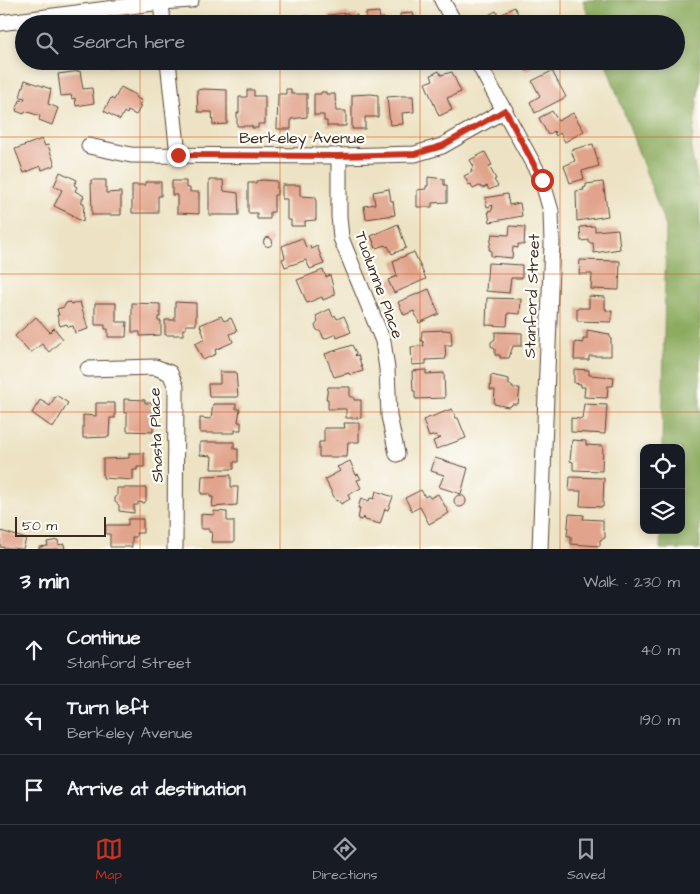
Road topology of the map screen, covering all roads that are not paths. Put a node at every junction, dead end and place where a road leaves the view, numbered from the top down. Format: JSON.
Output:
{"nodes":[{"id":1,"x":191,"y":0,"type":"edge"},
{"id":2,"x":442,"y":0,"type":"edge"},
{"id":3,"x":161,"y":2,"type":"junction"},
{"id":4,"x":61,"y":15,"type":"edge"},
{"id":5,"x":162,"y":15,"type":"edge"},
{"id":6,"x":450,"y":15,"type":"edge"},
{"id":7,"x":15,"y":21,"type":"edge"},
{"id":8,"x":0,"y":23,"type":"edge"},
{"id":9,"x":169,"y":70,"type":"edge"},
{"id":10,"x":482,"y":70,"type":"edge"},
{"id":11,"x":505,"y":110,"type":"junction"},
{"id":12,"x":89,"y":146,"type":"dead end"},
{"id":13,"x":178,"y":155,"type":"junction"},
{"id":14,"x":338,"y":156,"type":"junction"},
{"id":15,"x":88,"y":369,"type":"dead end"},
{"id":16,"x":397,"y":454,"type":"dead end"},
{"id":17,"x":175,"y":549,"type":"edge"},
{"id":18,"x":540,"y":549,"type":"edge"}],
"edges":[{"from":1,"to":3,"type":"street"},
{"from":2,"to":6,"type":"street"},
{"from":3,"to":4,"type":"street"},
{"from":3,"to":5,"type":"street"},
{"from":7,"to":8,"type":"street"},
{"from":9,"to":13,"type":"street"},
{"from":10,"to":11,"type":"street","name":"Stanford Street"},
{"from":11,"to":14,"type":"street","name":"Berkeley Avenue"},
{"from":11,"to":18,"type":"street","name":"Stanford Street"},
{"from":12,"to":13,"type":"street","name":"Berkeley Avenue"},
{"from":13,"to":14,"type":"street","name":"Berkeley Avenue"},
{"from":14,"to":16,"type":"street","name":"Tuolumne Place"},
{"from":15,"to":17,"type":"street","name":"Shasta Place"}]}
